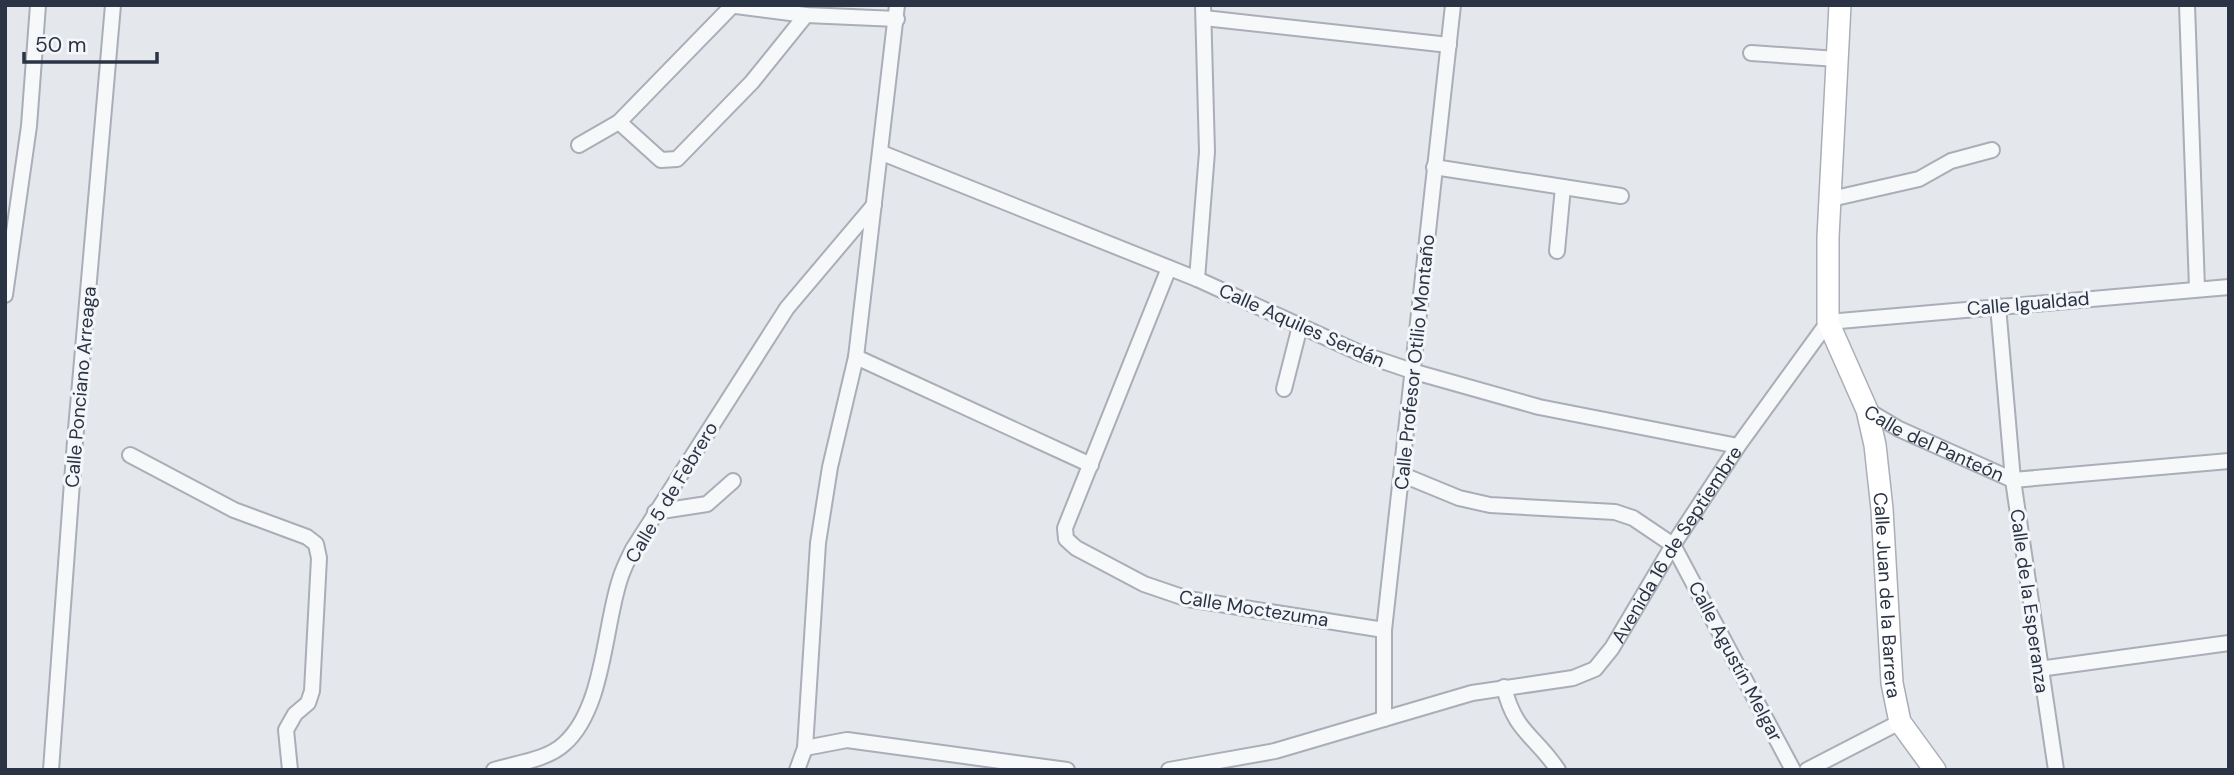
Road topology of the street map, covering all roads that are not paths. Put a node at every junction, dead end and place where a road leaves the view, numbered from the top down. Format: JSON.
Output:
{"nodes":[{"id":1,"x":38,"y":5,"type":"edge"},
{"id":2,"x":113,"y":5,"type":"edge"},
{"id":3,"x":1453,"y":5,"type":"edge"},
{"id":4,"x":1840,"y":5,"type":"edge"},
{"id":5,"x":2187,"y":5,"type":"edge"},
{"id":6,"x":730,"y":6,"type":"edge"},
{"id":7,"x":897,"y":12,"type":"edge"},
{"id":8,"x":1203,"y":12,"type":"edge"},
{"id":9,"x":806,"y":15,"type":"junction"},
{"id":10,"x":1449,"y":45,"type":"junction"},
{"id":11,"x":1751,"y":53,"type":"dead end"},
{"id":12,"x":1837,"y":59,"type":"junction"},
{"id":13,"x":619,"y":122,"type":"junction"},
{"id":14,"x":579,"y":145,"type":"dead end"},
{"id":15,"x":1993,"y":150,"type":"dead end"},
{"id":16,"x":882,"y":153,"type":"junction"},
{"id":17,"x":1434,"y":167,"type":"junction"},
{"id":18,"x":1563,"y":187,"type":"junction"},
{"id":19,"x":1621,"y":196,"type":"dead end"},
{"id":20,"x":1830,"y":199,"type":"junction"},
{"id":21,"x":874,"y":205,"type":"junction"},
{"id":22,"x":1557,"y":251,"type":"dead end"},
{"id":23,"x":1170,"y":268,"type":"junction"},
{"id":24,"x":1197,"y":279,"type":"junction"},
{"id":25,"x":2229,"y":287,"type":"edge"},
{"id":26,"x":2197,"y":288,"type":"junction"},
{"id":27,"x":5,"y":295,"type":"edge"},
{"id":28,"x":1998,"y":306,"type":"junction"},
{"id":29,"x":1828,"y":322,"type":"junction"},
{"id":30,"x":1300,"y":326,"type":"junction"},
{"id":31,"x":856,"y":357,"type":"junction"},
{"id":32,"x":1415,"y":372,"type":"junction"},
{"id":33,"x":1284,"y":389,"type":"dead end"},
{"id":34,"x":1867,"y":410,"type":"junction"},
{"id":35,"x":1738,"y":446,"type":"junction"},
{"id":36,"x":130,"y":455,"type":"dead end"},
{"id":37,"x":2229,"y":461,"type":"edge"},
{"id":38,"x":1091,"y":465,"type":"junction"},
{"id":39,"x":1403,"y":475,"type":"junction"},
{"id":40,"x":2013,"y":480,"type":"junction"},
{"id":41,"x":733,"y":481,"type":"dead end"},
{"id":42,"x":655,"y":512,"type":"junction"},
{"id":43,"x":1674,"y":545,"type":"junction"},
{"id":44,"x":1384,"y":630,"type":"junction"},
{"id":45,"x":2229,"y":643,"type":"edge"},
{"id":46,"x":2039,"y":669,"type":"junction"},
{"id":47,"x":1504,"y":687,"type":"junction"},
{"id":48,"x":1384,"y":719,"type":"junction"},
{"id":49,"x":1900,"y":722,"type":"junction"},
{"id":50,"x":805,"y":748,"type":"junction"},
{"id":51,"x":799,"y":768,"type":"edge"},
{"id":52,"x":51,"y":770,"type":"edge"},
{"id":53,"x":290,"y":770,"type":"edge"},
{"id":54,"x":494,"y":770,"type":"edge"},
{"id":55,"x":1067,"y":770,"type":"edge"},
{"id":56,"x":1169,"y":770,"type":"edge"},
{"id":57,"x":1558,"y":770,"type":"edge"},
{"id":58,"x":1793,"y":770,"type":"edge"},
{"id":59,"x":1807,"y":770,"type":"edge"},
{"id":60,"x":1935,"y":770,"type":"edge"},
{"id":61,"x":2056,"y":770,"type":"edge"}],
"edges":[{"from":1,"to":27,"type":"street"},
{"from":2,"to":52,"type":"street","name":"Calle Ponciano Arreaga"},
{"from":3,"to":10,"type":"street","name":"Calle Profesor Otilio Montaño"},
{"from":4,"to":12,"type":"street"},
{"from":5,"to":26,"type":"street"},
{"from":6,"to":9,"type":"street"},
{"from":6,"to":13,"type":"street"},
{"from":7,"to":9,"type":"street"},
{"from":7,"to":16,"type":"street"},
{"from":8,"to":10,"type":"street"},
{"from":8,"to":24,"type":"street"},
{"from":9,"to":13,"type":"street"},
{"from":10,"to":17,"type":"street","name":"Calle Profesor Otilio Montaño"},
{"from":11,"to":12,"type":"street"},
{"from":12,"to":20,"type":"street"},
{"from":13,"to":14,"type":"street"},
{"from":15,"to":20,"type":"street"},
{"from":16,"to":21,"type":"street"},
{"from":16,"to":23,"type":"street","name":"Calle Aquiles Serdán"},
{"from":17,"to":18,"type":"street"},
{"from":17,"to":32,"type":"street","name":"Calle Profesor Otilio Montaño"},
{"from":18,"to":19,"type":"street"},
{"from":18,"to":22,"type":"street"},
{"from":20,"to":29,"type":"street"},
{"from":21,"to":31,"type":"street"},
{"from":21,"to":42,"type":"street","name":"Calle 5 de Febrero"},
{"from":23,"to":24,"type":"street","name":"Calle Aquiles Serdán"},
{"from":23,"to":38,"type":"street"},
{"from":24,"to":30,"type":"street","name":"Calle Aquiles Serdán"},
{"from":25,"to":26,"type":"street","name":"Calle Igualdad"},
{"from":26,"to":28,"type":"street","name":"Calle Igualdad"},
{"from":28,"to":29,"type":"street","name":"Calle Igualdad"},
{"from":28,"to":40,"type":"street","name":"Calle de la Esperanza"},
{"from":29,"to":34,"type":"street","name":"Calle del Panteón"},
{"from":29,"to":35,"type":"street","name":"Avenida 16 de Septiembre"},
{"from":30,"to":32,"type":"street","name":"Calle Aquiles Serdán"},
{"from":30,"to":33,"type":"street"},
{"from":31,"to":38,"type":"street"},
{"from":31,"to":50,"type":"street"},
{"from":32,"to":35,"type":"street","name":"Calle Aquiles Serdán"},
{"from":32,"to":39,"type":"street","name":"Calle Profesor Otilio Montaño"},
{"from":34,"to":40,"type":"street","name":"Calle del Panteón"},
{"from":34,"to":49,"type":"street","name":"Calle Juan de la Barrera"},
{"from":35,"to":43,"type":"street","name":"Avenida 16 de Septiembre"},
{"from":36,"to":53,"type":"street"},
{"from":37,"to":40,"type":"street"},
{"from":38,"to":44,"type":"street","name":"Calle Moctezuma"},
{"from":39,"to":43,"type":"street","name":"Calle Agustín Melgar"},
{"from":39,"to":44,"type":"street","name":"Calle Profesor Otilio Montaño"},
{"from":40,"to":46,"type":"street","name":"Calle de la Esperanza"},
{"from":41,"to":42,"type":"street"},
{"from":42,"to":54,"type":"street","name":"Calle 5 de Febrero"},
{"from":43,"to":47,"type":"street","name":"Avenida 16 de Septiembre"},
{"from":43,"to":58,"type":"street","name":"Calle Agustín Melgar"},
{"from":44,"to":48,"type":"street","name":"Calle Profesor Otilio Montaño"},
{"from":45,"to":46,"type":"street"},
{"from":46,"to":61,"type":"street","name":"Calle de la Esperanza"},
{"from":47,"to":48,"type":"street","name":"Avenida 16 de Septiembre"},
{"from":47,"to":57,"type":"street"},
{"from":48,"to":56,"type":"street","name":"Avenida 16 de Septiembre"},
{"from":49,"to":59,"type":"street"},
{"from":49,"to":60,"type":"street","name":"Calle Juan de la Barrera"},
{"from":50,"to":51,"type":"street"},
{"from":50,"to":55,"type":"street"}]}
